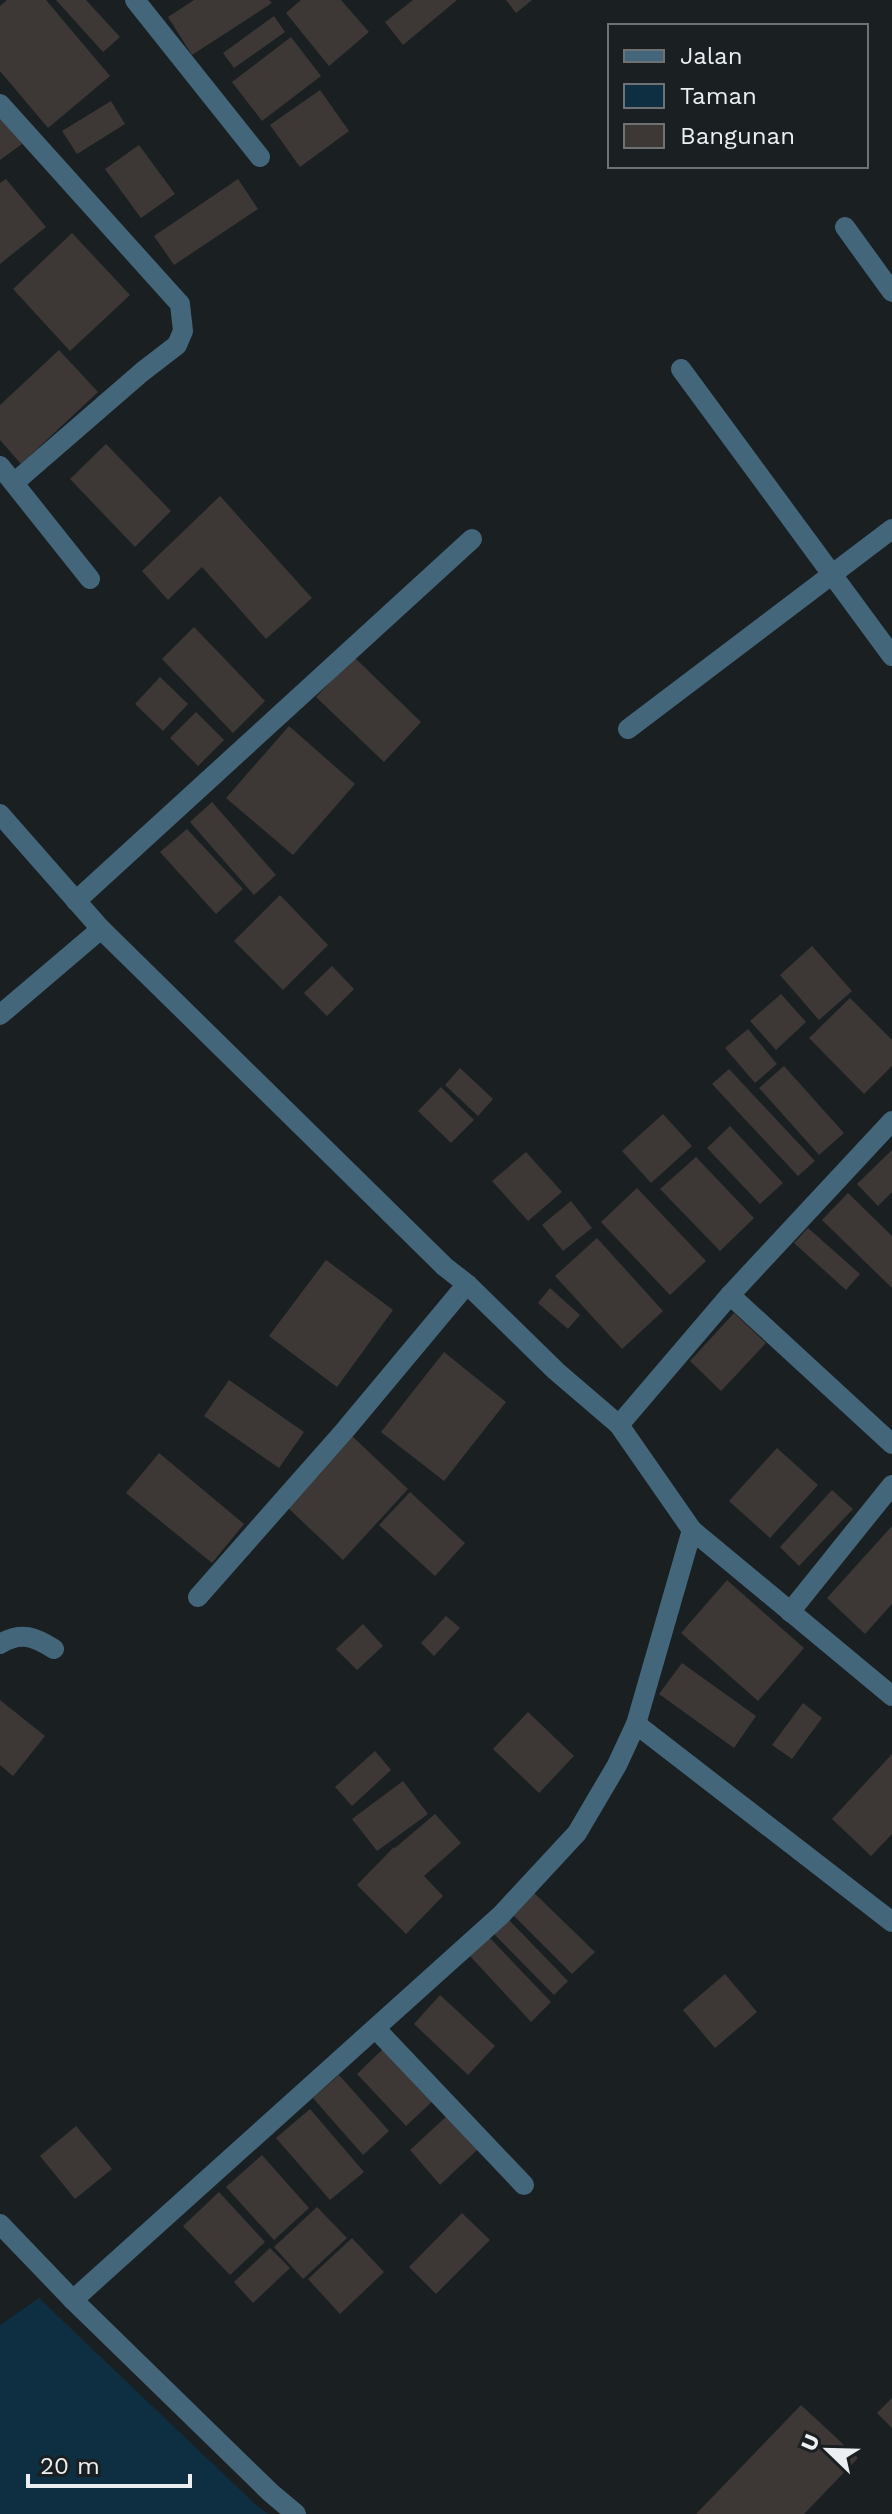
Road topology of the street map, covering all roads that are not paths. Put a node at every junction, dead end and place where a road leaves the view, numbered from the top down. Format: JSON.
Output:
{"nodes":[{"id":1,"x":135,"y":0,"type":"edge"},
{"id":2,"x":0,"y":104,"type":"edge"},
{"id":3,"x":260,"y":157,"type":"dead end"},
{"id":4,"x":845,"y":227,"type":"dead end"},
{"id":5,"x":892,"y":292,"type":"edge"},
{"id":6,"x":681,"y":369,"type":"dead end"},
{"id":7,"x":0,"y":466,"type":"edge"},
{"id":8,"x":15,"y":482,"type":"junction"},
{"id":9,"x":892,"y":529,"type":"edge"},
{"id":10,"x":472,"y":539,"type":"dead end"},
{"id":11,"x":832,"y":573,"type":"junction"},
{"id":12,"x":90,"y":579,"type":"dead end"},
{"id":13,"x":892,"y":656,"type":"edge"},
{"id":14,"x":628,"y":729,"type":"dead end"},
{"id":15,"x":0,"y":814,"type":"edge"},
{"id":16,"x":76,"y":901,"type":"junction"},
{"id":17,"x":101,"y":929,"type":"junction"},
{"id":18,"x":0,"y":1015,"type":"edge"},
{"id":19,"x":892,"y":1121,"type":"edge"},
{"id":20,"x":467,"y":1284,"type":"junction"},
{"id":21,"x":730,"y":1295,"type":"junction"},
{"id":22,"x":619,"y":1425,"type":"junction"},
{"id":23,"x":892,"y":1444,"type":"edge"},
{"id":24,"x":892,"y":1485,"type":"edge"},
{"id":25,"x":692,"y":1530,"type":"junction"},
{"id":26,"x":198,"y":1597,"type":"dead end"},
{"id":27,"x":790,"y":1612,"type":"junction"},
{"id":28,"x":0,"y":1644,"type":"edge"},
{"id":29,"x":54,"y":1649,"type":"dead end"},
{"id":30,"x":892,"y":1696,"type":"edge"},
{"id":31,"x":636,"y":1724,"type":"junction"},
{"id":32,"x":892,"y":1922,"type":"edge"},
{"id":33,"x":376,"y":2029,"type":"junction"},
{"id":34,"x":524,"y":2185,"type":"dead end"},
{"id":35,"x":0,"y":2224,"type":"edge"},
{"id":36,"x":73,"y":2300,"type":"junction"},
{"id":37,"x":296,"y":2514,"type":"edge"}],
"edges":[{"from":1,"to":3,"type":"street"},
{"from":2,"to":8,"type":"street"},
{"from":4,"to":5,"type":"street"},
{"from":6,"to":11,"type":"street"},
{"from":7,"to":8,"type":"street"},
{"from":8,"to":12,"type":"street"},
{"from":9,"to":11,"type":"street"},
{"from":10,"to":16,"type":"street"},
{"from":11,"to":13,"type":"street"},
{"from":11,"to":14,"type":"street"},
{"from":15,"to":16,"type":"street"},
{"from":16,"to":17,"type":"street"},
{"from":17,"to":18,"type":"street"},
{"from":17,"to":20,"type":"street"},
{"from":19,"to":21,"type":"street"},
{"from":20,"to":22,"type":"street"},
{"from":20,"to":26,"type":"street"},
{"from":21,"to":22,"type":"street"},
{"from":21,"to":23,"type":"street"},
{"from":22,"to":25,"type":"street"},
{"from":24,"to":27,"type":"street"},
{"from":25,"to":27,"type":"street"},
{"from":25,"to":31,"type":"street"},
{"from":27,"to":30,"type":"street"},
{"from":28,"to":29,"type":"street"},
{"from":31,"to":32,"type":"street"},
{"from":31,"to":33,"type":"street"},
{"from":33,"to":34,"type":"street"},
{"from":33,"to":36,"type":"street"},
{"from":35,"to":36,"type":"street"},
{"from":36,"to":37,"type":"street"}]}
